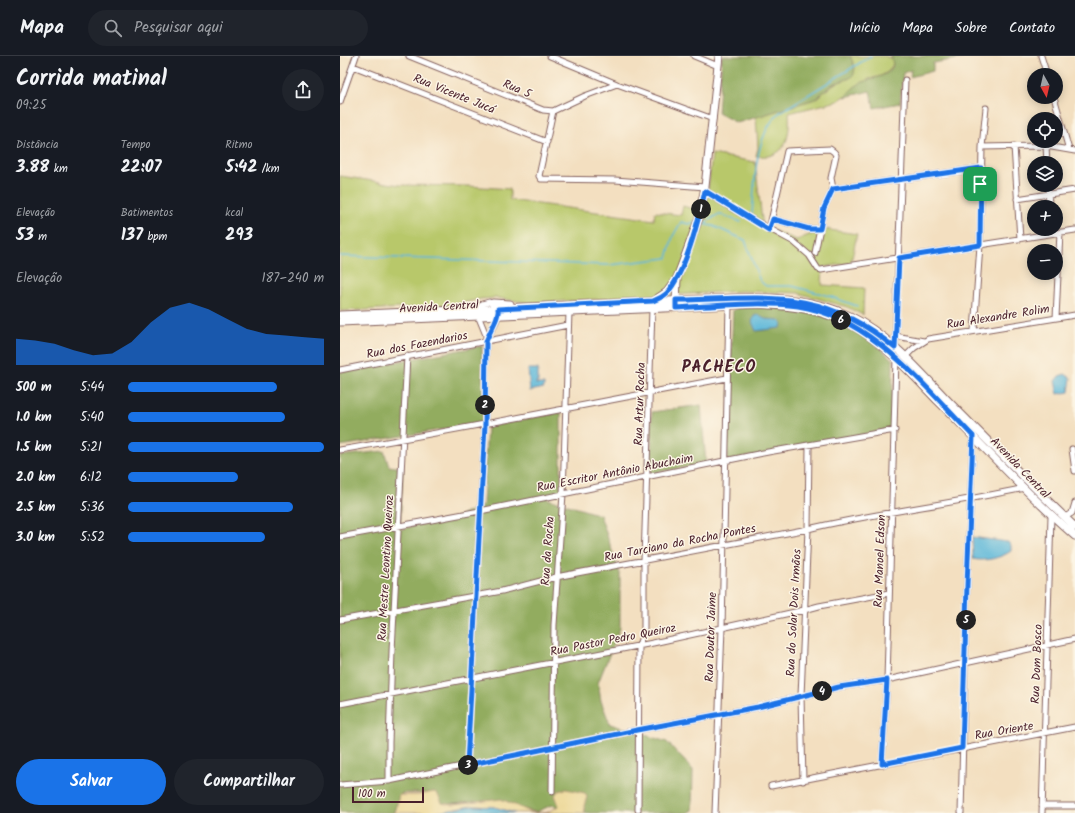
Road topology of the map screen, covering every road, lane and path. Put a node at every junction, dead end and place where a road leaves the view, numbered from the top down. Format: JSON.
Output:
{"nodes":[{"id":1,"x":356,"y":56,"type":"edge"},
{"id":2,"x":409,"y":56,"type":"edge"},
{"id":3,"x":550,"y":56,"type":"edge"},
{"id":4,"x":694,"y":56,"type":"edge"},
{"id":5,"x":719,"y":56,"type":"edge"},
{"id":6,"x":1041,"y":56,"type":"edge"},
{"id":7,"x":353,"y":66,"type":"junction"},
{"id":8,"x":718,"y":66,"type":"junction"},
{"id":9,"x":1045,"y":68,"type":"edge"},
{"id":10,"x":905,"y":80,"type":"dead end"},
{"id":11,"x":618,"y":84,"type":"junction"},
{"id":12,"x":340,"y":102,"type":"edge"},
{"id":13,"x":1056,"y":104,"type":"edge"},
{"id":14,"x":986,"y":108,"type":"dead end"},
{"id":15,"x":553,"y":111,"type":"junction"},
{"id":16,"x":713,"y":119,"type":"junction"},
{"id":17,"x":547,"y":142,"type":"junction"},
{"id":18,"x":1014,"y":146,"type":"junction"},
{"id":19,"x":1027,"y":146,"type":"edge"},
{"id":20,"x":982,"y":147,"type":"junction"},
{"id":21,"x":1058,"y":148,"type":"edge"},
{"id":22,"x":1069,"y":150,"type":"junction"},
{"id":23,"x":1075,"y":151,"type":"edge"},
{"id":24,"x":981,"y":168,"type":"junction"},
{"id":25,"x":901,"y":179,"type":"junction"},
{"id":26,"x":705,"y":189,"type":"junction"},
{"id":27,"x":833,"y":189,"type":"junction"},
{"id":28,"x":1075,"y":190,"type":"edge"},
{"id":29,"x":1048,"y":194,"type":"junction"},
{"id":30,"x":1017,"y":199,"type":"junction"},
{"id":31,"x":1048,"y":200,"type":"edge"},
{"id":32,"x":773,"y":219,"type":"junction"},
{"id":33,"x":820,"y":229,"type":"junction"},
{"id":34,"x":769,"y":230,"type":"junction"},
{"id":35,"x":1075,"y":230,"type":"edge"},
{"id":36,"x":1063,"y":232,"type":"edge"},
{"id":37,"x":1032,"y":236,"type":"edge"},
{"id":38,"x":1060,"y":236,"type":"edge"},
{"id":39,"x":1020,"y":239,"type":"junction"},
{"id":40,"x":980,"y":245,"type":"junction"},
{"id":41,"x":815,"y":253,"type":"dead end"},
{"id":42,"x":899,"y":258,"type":"junction"},
{"id":43,"x":676,"y":278,"type":"junction"},
{"id":44,"x":676,"y":287,"type":"junction"},
{"id":45,"x":676,"y":300,"type":"junction"},
{"id":46,"x":685,"y":300,"type":"junction"},
{"id":47,"x":653,"y":301,"type":"junction"},
{"id":48,"x":728,"y":305,"type":"junction"},
{"id":49,"x":676,"y":308,"type":"junction"},
{"id":50,"x":652,"y":309,"type":"junction"},
{"id":51,"x":496,"y":312,"type":"junction"},
{"id":52,"x":568,"y":312,"type":"junction"},
{"id":53,"x":479,"y":313,"type":"junction"},
{"id":54,"x":340,"y":315,"type":"edge"},
{"id":55,"x":1075,"y":315,"type":"edge"},
{"id":56,"x":1056,"y":318,"type":"junction"},
{"id":57,"x":340,"y":322,"type":"edge"},
{"id":58,"x":568,"y":325,"type":"junction"},
{"id":59,"x":974,"y":331,"type":"junction"},
{"id":60,"x":895,"y":336,"type":"junction"},
{"id":61,"x":924,"y":340,"type":"junction"},
{"id":62,"x":486,"y":342,"type":"junction"},
{"id":63,"x":895,"y":348,"type":"junction"},
{"id":64,"x":407,"y":356,"type":"junction"},
{"id":65,"x":905,"y":357,"type":"junction"},
{"id":66,"x":896,"y":358,"type":"junction"},
{"id":67,"x":340,"y":370,"type":"edge"},
{"id":68,"x":727,"y":378,"type":"junction"},
{"id":69,"x":650,"y":392,"type":"junction"},
{"id":70,"x":564,"y":409,"type":"junction"},
{"id":71,"x":485,"y":425,"type":"junction"},
{"id":72,"x":895,"y":430,"type":"junction"},
{"id":73,"x":973,"y":436,"type":"junction"},
{"id":74,"x":402,"y":440,"type":"junction"},
{"id":75,"x":809,"y":446,"type":"junction"},
{"id":76,"x":1072,"y":449,"type":"dead end"},
{"id":77,"x":340,"y":450,"type":"edge"},
{"id":78,"x":725,"y":462,"type":"junction"},
{"id":79,"x":1075,"y":471,"type":"edge"},
{"id":80,"x":647,"y":477,"type":"junction"},
{"id":81,"x":1024,"y":488,"type":"junction"},
{"id":82,"x":563,"y":494,"type":"junction"},
{"id":83,"x":971,"y":500,"type":"junction"},
{"id":84,"x":1075,"y":502,"type":"edge"},
{"id":85,"x":480,"y":511,"type":"junction"},
{"id":86,"x":892,"y":512,"type":"junction"},
{"id":87,"x":1052,"y":516,"type":"junction"},
{"id":88,"x":1065,"y":517,"type":"junction"},
{"id":89,"x":397,"y":526,"type":"junction"},
{"id":90,"x":1075,"y":526,"type":"edge"},
{"id":91,"x":808,"y":529,"type":"junction"},
{"id":92,"x":1075,"y":536,"type":"edge"},
{"id":93,"x":340,"y":537,"type":"edge"},
{"id":94,"x":724,"y":545,"type":"junction"},
{"id":95,"x":644,"y":560,"type":"junction"},
{"id":96,"x":556,"y":577,"type":"junction"},
{"id":97,"x":889,"y":593,"type":"junction"},
{"id":98,"x":475,"y":594,"type":"junction"},
{"id":99,"x":394,"y":610,"type":"junction"},
{"id":100,"x":804,"y":610,"type":"junction"},
{"id":101,"x":340,"y":620,"type":"edge"},
{"id":102,"x":722,"y":628,"type":"junction"},
{"id":103,"x":1075,"y":639,"type":"edge"},
{"id":104,"x":1047,"y":644,"type":"junction"},
{"id":105,"x":639,"y":645,"type":"junction"},
{"id":106,"x":554,"y":662,"type":"junction"},
{"id":107,"x":965,"y":663,"type":"junction"},
{"id":108,"x":471,"y":679,"type":"junction"},
{"id":109,"x":887,"y":680,"type":"junction"},
{"id":110,"x":390,"y":694,"type":"junction"},
{"id":111,"x":800,"y":696,"type":"junction"},
{"id":112,"x":340,"y":704,"type":"edge"},
{"id":113,"x":719,"y":713,"type":"junction"},
{"id":114,"x":1075,"y":728,"type":"edge"},
{"id":115,"x":637,"y":730,"type":"junction"},
{"id":116,"x":1045,"y":733,"type":"junction"},
{"id":117,"x":552,"y":747,"type":"junction"},
{"id":118,"x":962,"y":748,"type":"junction"},
{"id":119,"x":882,"y":764,"type":"junction"},
{"id":120,"x":467,"y":765,"type":"junction"},
{"id":121,"x":390,"y":781,"type":"junction"},
{"id":122,"x":803,"y":781,"type":"junction"},
{"id":123,"x":340,"y":785,"type":"edge"},
{"id":124,"x":771,"y":786,"type":"dead end"},
{"id":125,"x":552,"y":792,"type":"dead end"},
{"id":126,"x":1042,"y":806,"type":"junction"},
{"id":127,"x":1075,"y":806,"type":"edge"},
{"id":128,"x":638,"y":810,"type":"dead end"},
{"id":129,"x":715,"y":813,"type":"edge"},
{"id":130,"x":961,"y":813,"type":"edge"},
{"id":131,"x":1042,"y":813,"type":"edge"}],
"edges":[{"from":1,"to":7,"type":"street"},
{"from":2,"to":15,"type":"street","name":"Rua 5"},
{"from":3,"to":11,"type":"street"},
{"from":4,"to":8,"type":"street"},
{"from":5,"to":8,"type":"main road"},
{"from":6,"to":9,"type":"street"},
{"from":7,"to":12,"type":"street"},
{"from":7,"to":17,"type":"street","name":"Rua Vicente Jucá"},
{"from":8,"to":16,"type":"main road"},
{"from":10,"to":25,"type":"street"},
{"from":11,"to":15,"type":"street"},
{"from":11,"to":16,"type":"street"},
{"from":13,"to":22,"type":"street"},
{"from":14,"to":20,"type":"street"},
{"from":15,"to":17,"type":"street"},
{"from":16,"to":26,"type":"main road"},
{"from":17,"to":26,"type":"street"},
{"from":18,"to":19,"type":"street"},
{"from":18,"to":20,"type":"street"},
{"from":18,"to":30,"type":"street"},
{"from":20,"to":24,"type":"street"},
{"from":21,"to":22,"type":"street"},
{"from":22,"to":23,"type":"street"},
{"from":24,"to":25,"type":"street"},
{"from":24,"to":40,"type":"street"},
{"from":25,"to":27,"type":"street"},
{"from":25,"to":42,"type":"street"},
{"from":26,"to":34,"type":"street"},
{"from":26,"to":43,"type":"main road"},
{"from":27,"to":32,"type":"street"},
{"from":27,"to":33,"type":"street"},
{"from":28,"to":29,"type":"street"},
{"from":29,"to":30,"type":"street"},
{"from":29,"to":31,"type":"street"},
{"from":30,"to":39,"type":"street"},
{"from":32,"to":33,"type":"street"},
{"from":32,"to":34,"type":"street"},
{"from":33,"to":41,"type":"street"},
{"from":34,"to":42,"type":"street"},
{"from":35,"to":36,"type":"street"},
{"from":37,"to":39,"type":"street"},
{"from":38,"to":56,"type":"street"},
{"from":39,"to":40,"type":"street"},
{"from":40,"to":42,"type":"street"},
{"from":40,"to":59,"type":"street"},
{"from":42,"to":60,"type":"street"},
{"from":43,"to":44,"type":"main road"},
{"from":43,"to":47,"type":"main road"},
{"from":44,"to":45,"type":"main road"},
{"from":44,"to":46,"type":"main road"},
{"from":45,"to":46,"type":"main road","name":"Avenida Central"},
{"from":45,"to":47,"type":"main road","name":"Avenida Central"},
{"from":45,"to":49,"type":"main road"},
{"from":46,"to":63,"type":"main road","name":"Avenida Central"},
{"from":47,"to":51,"type":"main road","name":"Avenida Central"},
{"from":48,"to":49,"type":"main road","name":"Avenida Central"},
{"from":48,"to":66,"type":"main road","name":"Avenida Central"},
{"from":48,"to":68,"type":"street","name":"Rua Doutor Jaime"},
{"from":49,"to":50,"type":"main road","name":"Avenida Central"},
{"from":50,"to":52,"type":"main road","name":"Avenida Central"},
{"from":50,"to":69,"type":"street","name":"Rua Artur Rocha"},
{"from":51,"to":52,"type":"main road","name":"Avenida Central"},
{"from":51,"to":53,"type":"main road","name":"Avenida Central"},
{"from":51,"to":53,"type":"street"},
{"from":51,"to":62,"type":"street"},
{"from":52,"to":58,"type":"street","name":"Rua da Rocha"},
{"from":53,"to":54,"type":"main road","name":"Avenida Central"},
{"from":53,"to":57,"type":"main road","name":"Avenida Central"},
{"from":53,"to":62,"type":"street"},
{"from":55,"to":56,"type":"street","name":"Rua Alexandre Rolim"},
{"from":56,"to":59,"type":"street","name":"Rua Alexandre Rolim"},
{"from":58,"to":62,"type":"street","name":"Rua dos Fazendarios"},
{"from":58,"to":70,"type":"street","name":"Rua da Rocha"},
{"from":59,"to":61,"type":"street","name":"Rua Alexandre Rolim"},
{"from":60,"to":61,"type":"street","name":"Rua Alexandre Rolim"},
{"from":60,"to":63,"type":"street"},
{"from":61,"to":65,"type":"street"},
{"from":62,"to":64,"type":"street","name":"Rua dos Fazendarios"},
{"from":62,"to":71,"type":"street"},
{"from":63,"to":65,"type":"main road","name":"Avenida Central"},
{"from":64,"to":67,"type":"street","name":"Rua dos Fazendarios"},
{"from":64,"to":74,"type":"street","name":"Rua Mestre Leontino Queiroz"},
{"from":65,"to":88,"type":"main road","name":"Avenida Central"},
{"from":66,"to":72,"type":"street","name":"Rua Manoel Edson"},
{"from":66,"to":73,"type":"main road","name":"Avenida Central"},
{"from":68,"to":69,"type":"street"},
{"from":68,"to":78,"type":"street","name":"Rua Doutor Jaime"},
{"from":69,"to":70,"type":"street"},
{"from":69,"to":80,"type":"street","name":"Rua Artur Rocha"},
{"from":70,"to":71,"type":"street"},
{"from":70,"to":82,"type":"street","name":"Rua da Rocha"},
{"from":71,"to":74,"type":"street"},
{"from":71,"to":85,"type":"street"},
{"from":72,"to":75,"type":"street","name":"Rua Escritor Antônio Abuchaim"},
{"from":72,"to":86,"type":"street","name":"Rua Manoel Edson"},
{"from":73,"to":81,"type":"main road","name":"Avenida Central"},
{"from":73,"to":83,"type":"street"},
{"from":74,"to":77,"type":"street"},
{"from":74,"to":89,"type":"street","name":"Rua Mestre Leontino Queiroz"},
{"from":75,"to":78,"type":"street","name":"Rua Escritor Antônio Abuchaim"},
{"from":75,"to":91,"type":"street","name":"Rua do Solar Dois Irmãos"},
{"from":76,"to":79,"type":"street"},
{"from":78,"to":80,"type":"street","name":"Rua Escritor Antônio Abuchaim"},
{"from":78,"to":94,"type":"street","name":"Rua Doutor Jaime"},
{"from":80,"to":82,"type":"street","name":"Rua Escritor Antônio Abuchaim"},
{"from":80,"to":95,"type":"street","name":"Rua Artur Rocha"},
{"from":81,"to":83,"type":"street","name":"Rua Tarciano da Rocha Pontes"},
{"from":81,"to":87,"type":"main road","name":"Avenida Central"},
{"from":82,"to":85,"type":"street","name":"Rua Escritor Antônio Abuchaim"},
{"from":82,"to":96,"type":"street","name":"Rua da Rocha"},
{"from":83,"to":86,"type":"street","name":"Rua Tarciano da Rocha Pontes"},
{"from":83,"to":107,"type":"street"},
{"from":84,"to":88,"type":"street"},
{"from":85,"to":89,"type":"street","name":"Rua Escritor Antônio Abuchaim"},
{"from":85,"to":98,"type":"street"},
{"from":86,"to":91,"type":"street","name":"Rua Tarciano da Rocha Pontes"},
{"from":86,"to":97,"type":"street","name":"Rua Manoel Edson"},
{"from":87,"to":92,"type":"main road","name":"Avenida Central"},
{"from":87,"to":104,"type":"street","name":"Rua Dom Bosco"},
{"from":88,"to":90,"type":"main road","name":"Avenida Central"},
{"from":89,"to":93,"type":"street","name":"Rua Escritor Antônio Abuchaim"},
{"from":89,"to":99,"type":"street","name":"Rua Mestre Leontino Queiroz"},
{"from":91,"to":94,"type":"street","name":"Rua Tarciano da Rocha Pontes"},
{"from":91,"to":100,"type":"street","name":"Rua do Solar Dois Irmãos"},
{"from":94,"to":95,"type":"street","name":"Rua Tarciano da Rocha Pontes"},
{"from":94,"to":102,"type":"street","name":"Rua Doutor Jaime"},
{"from":95,"to":96,"type":"street","name":"Rua Tarciano da Rocha Pontes"},
{"from":95,"to":105,"type":"street","name":"Rua Artur Rocha"},
{"from":96,"to":98,"type":"street","name":"Rua Tarciano da Rocha Pontes"},
{"from":96,"to":106,"type":"street","name":"Rua da Rocha"},
{"from":97,"to":100,"type":"street","name":"Rua Pastor Pedro Queiroz"},
{"from":97,"to":109,"type":"street","name":"Rua Manoel Edson"},
{"from":98,"to":99,"type":"street","name":"Rua Tarciano da Rocha Pontes"},
{"from":98,"to":108,"type":"street"},
{"from":99,"to":101,"type":"street","name":"Rua Tarciano da Rocha Pontes"},
{"from":99,"to":110,"type":"street","name":"Rua Mestre Leontino Queiroz"},
{"from":100,"to":102,"type":"street","name":"Rua Pastor Pedro Queiroz"},
{"from":100,"to":111,"type":"street","name":"Rua do Solar Dois Irmãos"},
{"from":102,"to":105,"type":"street","name":"Rua Pastor Pedro Queiroz"},
{"from":102,"to":113,"type":"street","name":"Rua Doutor Jaime"},
{"from":103,"to":104,"type":"street"},
{"from":104,"to":107,"type":"street"},
{"from":104,"to":116,"type":"street","name":"Rua Dom Bosco"},
{"from":105,"to":106,"type":"street","name":"Rua Pastor Pedro Queiroz"},
{"from":105,"to":115,"type":"street","name":"Rua Artur Rocha"},
{"from":106,"to":108,"type":"street","name":"Rua Pastor Pedro Queiroz"},
{"from":106,"to":117,"type":"street","name":"Rua da Rocha"},
{"from":107,"to":109,"type":"street"},
{"from":107,"to":118,"type":"street"},
{"from":108,"to":110,"type":"street","name":"Rua Pastor Pedro Queiroz"},
{"from":108,"to":120,"type":"street"},
{"from":109,"to":111,"type":"street"},
{"from":109,"to":119,"type":"street","name":"Rua Manoel Edson"},
{"from":110,"to":112,"type":"street","name":"Rua Pastor Pedro Queiroz"},
{"from":110,"to":121,"type":"street","name":"Rua Mestre Leontino Queiroz"},
{"from":111,"to":113,"type":"street"},
{"from":111,"to":122,"type":"street","name":"Rua do Solar Dois Irmãos"},
{"from":113,"to":115,"type":"street"},
{"from":113,"to":129,"type":"street","name":"Rua Doutor Jaime"},
{"from":114,"to":116,"type":"street","name":"Rua Oriente"},
{"from":115,"to":117,"type":"street"},
{"from":115,"to":128,"type":"street","name":"Rua Artur Rocha"},
{"from":116,"to":118,"type":"street","name":"Rua Oriente"},
{"from":116,"to":126,"type":"street","name":"Rua Dom Bosco"},
{"from":117,"to":120,"type":"street"},
{"from":117,"to":125,"type":"street","name":"Rua da Rocha"},
{"from":118,"to":119,"type":"street","name":"Rua Oriente"},
{"from":118,"to":130,"type":"street"},
{"from":119,"to":122,"type":"street","name":"Rua Oriente"},
{"from":120,"to":121,"type":"street"},
{"from":121,"to":123,"type":"street"},
{"from":122,"to":124,"type":"street","name":"Rua Oriente"},
{"from":126,"to":127,"type":"street"},
{"from":126,"to":131,"type":"street","name":"Rua Dom Bosco"}]}
